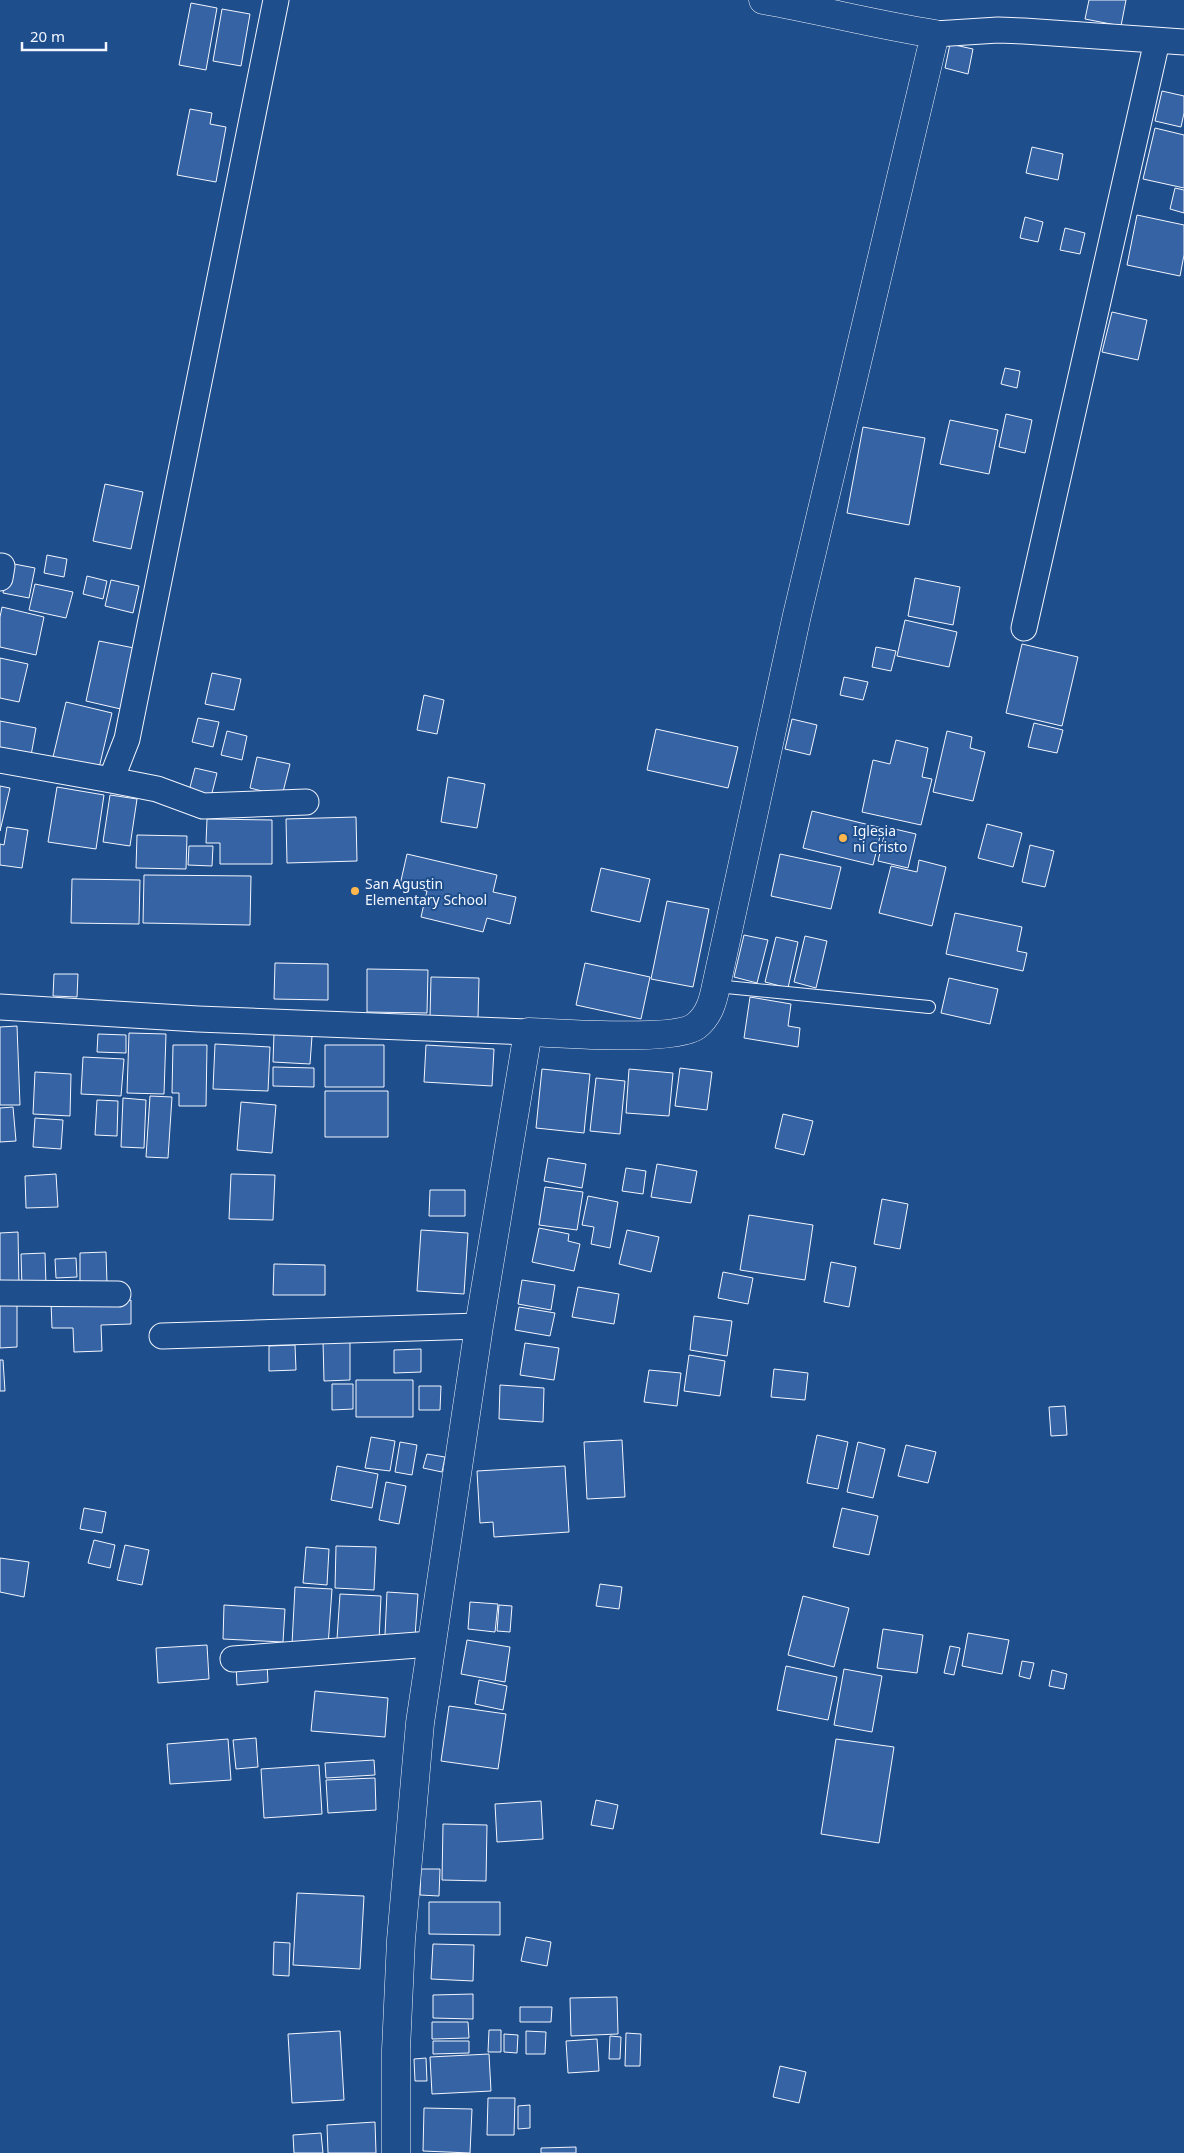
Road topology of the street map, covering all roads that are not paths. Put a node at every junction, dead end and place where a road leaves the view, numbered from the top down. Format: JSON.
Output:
{"nodes":[{"id":1,"x":276,"y":0,"type":"edge"},
{"id":2,"x":778,"y":1,"type":"edge"},
{"id":3,"x":935,"y":34,"type":"junction"},
{"id":4,"x":1157,"y":41,"type":"junction"},
{"id":5,"x":1184,"y":42,"type":"edge"},
{"id":6,"x":1024,"y":628,"type":"dead end"},
{"id":7,"x":0,"y":760,"type":"edge"},
{"id":8,"x":111,"y":780,"type":"junction"},
{"id":9,"x":306,"y":802,"type":"dead end"},
{"id":10,"x":716,"y":986,"type":"junction"},
{"id":11,"x":0,"y":1007,"type":"edge"},
{"id":12,"x":929,"y":1007,"type":"dead end"},
{"id":13,"x":528,"y":1032,"type":"junction"},
{"id":14,"x":0,"y":1293,"type":"edge"},
{"id":15,"x":118,"y":1294,"type":"dead end"},
{"id":16,"x":479,"y":1326,"type":"junction"},
{"id":17,"x":162,"y":1336,"type":"dead end"},
{"id":18,"x":431,"y":1644,"type":"junction"},
{"id":19,"x":233,"y":1658,"type":"dead end"},
{"id":20,"x":396,"y":2153,"type":"edge"}],
"edges":[{"from":1,"to":8,"type":"street"},
{"from":2,"to":3,"type":"street"},
{"from":3,"to":4,"type":"street"},
{"from":3,"to":10,"type":"street"},
{"from":4,"to":5,"type":"street"},
{"from":4,"to":6,"type":"street"},
{"from":7,"to":8,"type":"street"},
{"from":8,"to":9,"type":"street"},
{"from":10,"to":12,"type":"lane"},
{"from":10,"to":13,"type":"street"},
{"from":11,"to":13,"type":"street"},
{"from":13,"to":16,"type":"street"},
{"from":14,"to":15,"type":"street"},
{"from":16,"to":17,"type":"street"},
{"from":16,"to":18,"type":"street"},
{"from":18,"to":19,"type":"street"},
{"from":18,"to":20,"type":"street"}]}
